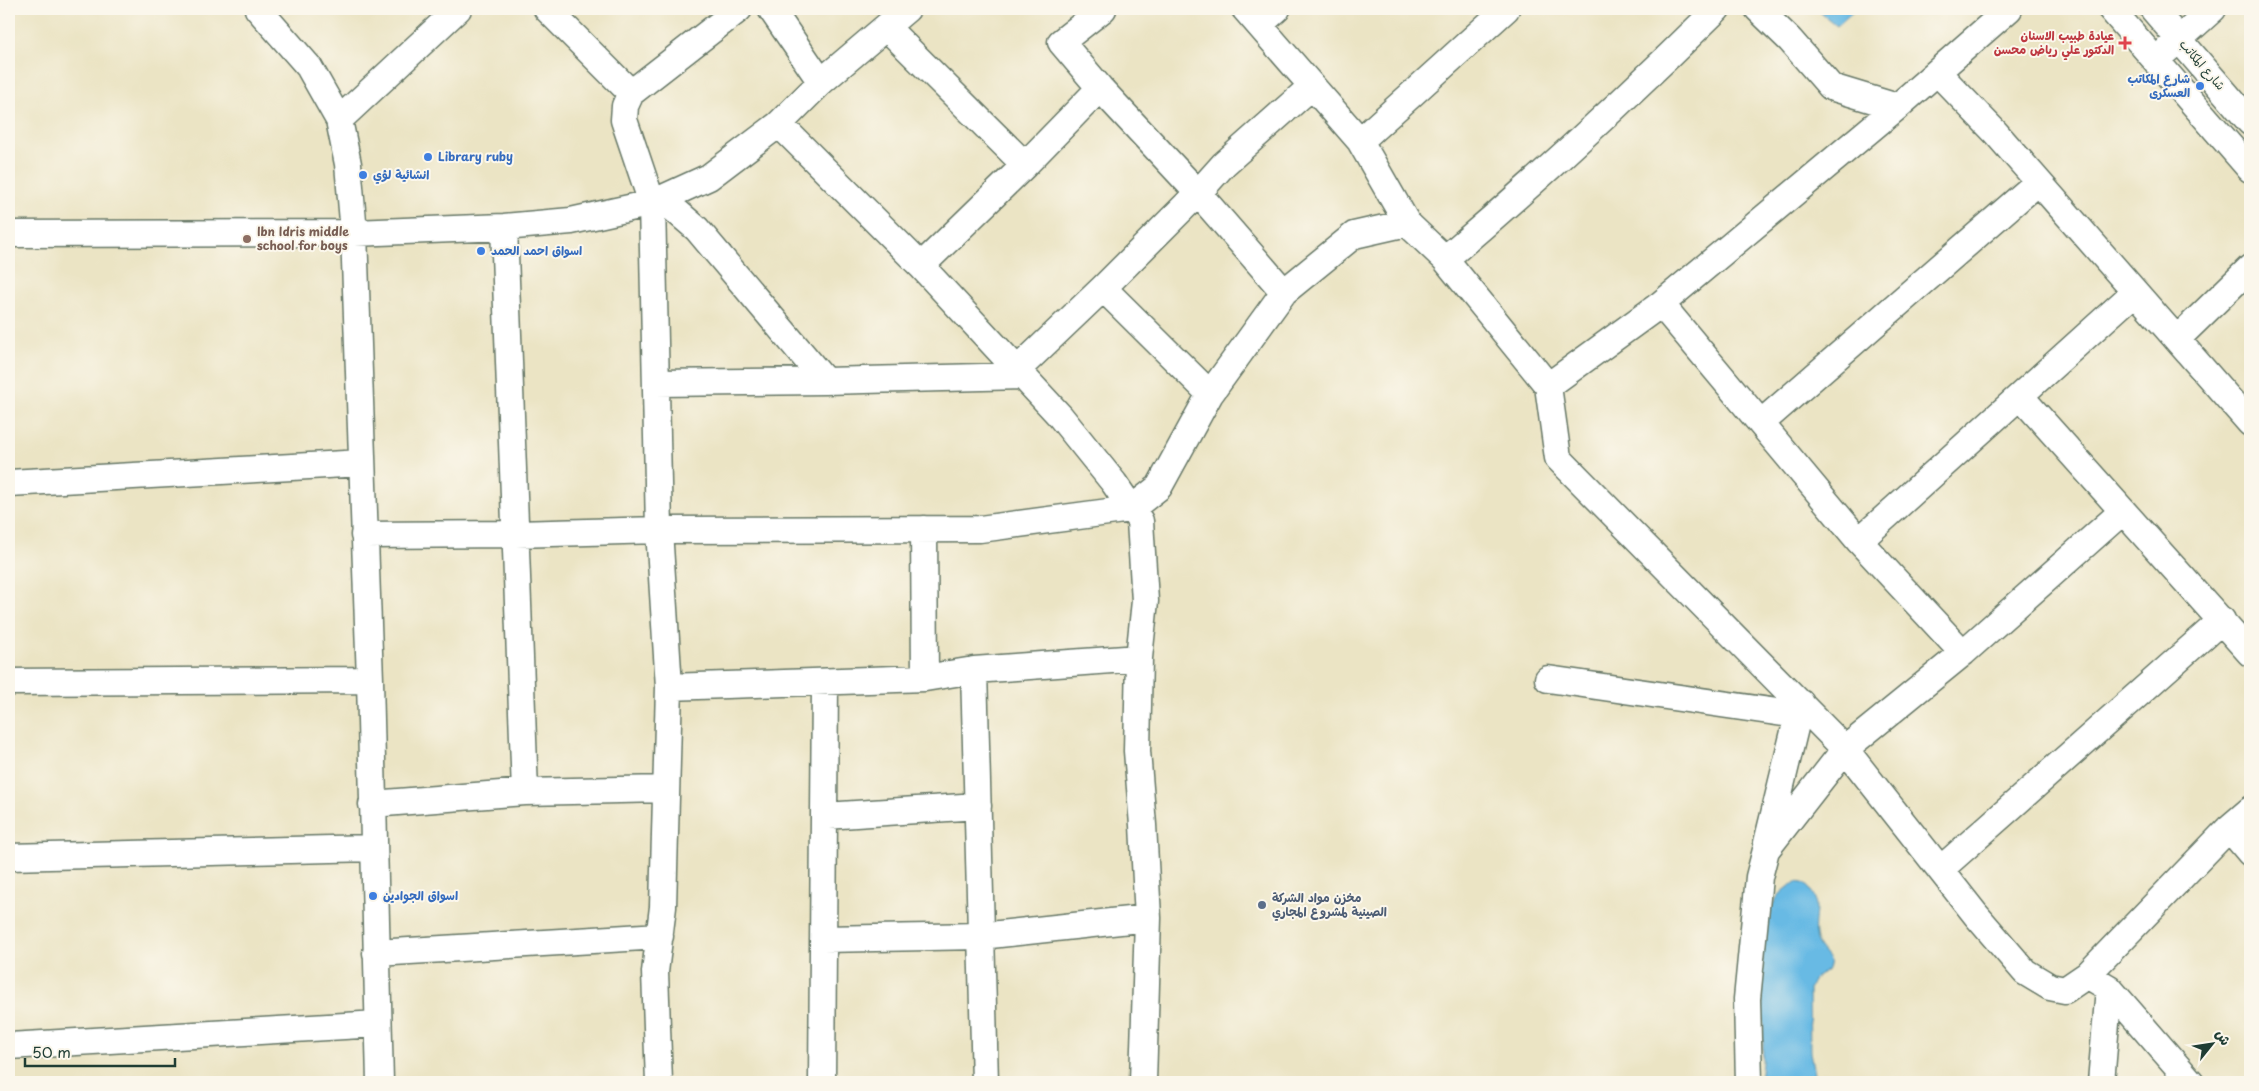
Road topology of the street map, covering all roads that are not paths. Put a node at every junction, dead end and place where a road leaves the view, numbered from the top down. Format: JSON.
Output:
{"nodes":[{"id":1,"x":258,"y":9,"type":"edge"},
{"id":2,"x":458,"y":9,"type":"edge"},
{"id":3,"x":548,"y":9,"type":"edge"},
{"id":4,"x":739,"y":9,"type":"edge"},
{"id":5,"x":771,"y":9,"type":"edge"},
{"id":6,"x":907,"y":9,"type":"edge"},
{"id":7,"x":1103,"y":9,"type":"edge"},
{"id":8,"x":1506,"y":9,"type":"edge"},
{"id":9,"x":1717,"y":9,"type":"edge"},
{"id":10,"x":1758,"y":9,"type":"edge"},
{"id":11,"x":2009,"y":9,"type":"edge"},
{"id":12,"x":2111,"y":9,"type":"edge"},
{"id":13,"x":2152,"y":9,"type":"edge"},
{"id":14,"x":2213,"y":9,"type":"edge"},
{"id":15,"x":1260,"y":14,"type":"edge"},
{"id":16,"x":886,"y":27,"type":"junction"},
{"id":17,"x":2180,"y":39,"type":"junction"},
{"id":18,"x":2155,"y":59,"type":"junction"},
{"id":19,"x":1938,"y":73,"type":"junction"},
{"id":20,"x":821,"y":82,"type":"junction"},
{"id":21,"x":1312,"y":86,"type":"junction"},
{"id":22,"x":1100,"y":88,"type":"junction"},
{"id":23,"x":631,"y":93,"type":"junction"},
{"id":24,"x":1897,"y":107,"type":"junction"},
{"id":25,"x":339,"y":120,"type":"junction"},
{"id":26,"x":2250,"y":122,"type":"edge"},
{"id":27,"x":779,"y":124,"type":"junction"},
{"id":28,"x":1360,"y":141,"type":"junction"},
{"id":29,"x":1026,"y":165,"type":"junction"},
{"id":30,"x":2250,"y":169,"type":"edge"},
{"id":31,"x":2038,"y":182,"type":"junction"},
{"id":32,"x":1198,"y":193,"type":"junction"},
{"id":33,"x":657,"y":201,"type":"junction"},
{"id":34,"x":1407,"y":224,"type":"junction"},
{"id":35,"x":504,"y":227,"type":"junction"},
{"id":36,"x":354,"y":233,"type":"junction"},
{"id":37,"x":9,"y":234,"type":"edge"},
{"id":38,"x":1444,"y":260,"type":"junction"},
{"id":39,"x":921,"y":266,"type":"junction"},
{"id":40,"x":2250,"y":268,"type":"edge"},
{"id":41,"x":1103,"y":288,"type":"junction"},
{"id":42,"x":1284,"y":292,"type":"junction"},
{"id":43,"x":2135,"y":292,"type":"junction"},
{"id":44,"x":1662,"y":304,"type":"junction"},
{"id":45,"x":2176,"y":339,"type":"junction"},
{"id":46,"x":1019,"y":373,"type":"junction"},
{"id":47,"x":825,"y":381,"type":"junction"},
{"id":48,"x":656,"y":383,"type":"junction"},
{"id":49,"x":1548,"y":386,"type":"junction"},
{"id":50,"x":1210,"y":394,"type":"junction"},
{"id":51,"x":2020,"y":396,"type":"junction"},
{"id":52,"x":1762,"y":423,"type":"junction"},
{"id":53,"x":2250,"y":423,"type":"edge"},
{"id":54,"x":362,"y":463,"type":"junction"},
{"id":55,"x":9,"y":483,"type":"edge"},
{"id":56,"x":1131,"y":509,"type":"junction"},
{"id":57,"x":2123,"y":511,"type":"junction"},
{"id":58,"x":924,"y":529,"type":"junction"},
{"id":59,"x":660,"y":530,"type":"junction"},
{"id":60,"x":516,"y":534,"type":"junction"},
{"id":61,"x":364,"y":535,"type":"junction"},
{"id":62,"x":1859,"y":541,"type":"junction"},
{"id":63,"x":2222,"y":620,"type":"junction"},
{"id":64,"x":1963,"y":653,"type":"junction"},
{"id":65,"x":2250,"y":653,"type":"edge"},
{"id":66,"x":1139,"y":658,"type":"junction"},
{"id":67,"x":974,"y":670,"type":"junction"},
{"id":68,"x":925,"y":678,"type":"junction"},
{"id":69,"x":1548,"y":679,"type":"dead end"},
{"id":70,"x":370,"y":680,"type":"junction"},
{"id":71,"x":9,"y":682,"type":"edge"},
{"id":72,"x":825,"y":682,"type":"junction"},
{"id":73,"x":668,"y":687,"type":"junction"},
{"id":74,"x":1799,"y":709,"type":"junction"},
{"id":75,"x":1846,"y":749,"type":"junction"},
{"id":76,"x":666,"y":789,"type":"junction"},
{"id":77,"x":525,"y":792,"type":"junction"},
{"id":78,"x":372,"y":804,"type":"junction"},
{"id":79,"x":978,"y":806,"type":"junction"},
{"id":80,"x":2250,"y":810,"type":"edge"},
{"id":81,"x":825,"y":816,"type":"junction"},
{"id":82,"x":2229,"y":828,"type":"junction"},
{"id":83,"x":373,"y":848,"type":"junction"},
{"id":84,"x":1766,"y":850,"type":"junction"},
{"id":85,"x":2250,"y":853,"type":"edge"},
{"id":86,"x":9,"y":857,"type":"edge"},
{"id":87,"x":1941,"y":869,"type":"junction"},
{"id":88,"x":1148,"y":918,"type":"junction"},
{"id":89,"x":660,"y":936,"type":"junction"},
{"id":90,"x":981,"y":936,"type":"junction"},
{"id":91,"x":823,"y":939,"type":"junction"},
{"id":92,"x":376,"y":953,"type":"junction"},
{"id":93,"x":2098,"y":982,"type":"junction"},
{"id":94,"x":378,"y":1024,"type":"junction"},
{"id":95,"x":9,"y":1046,"type":"edge"},
{"id":96,"x":380,"y":1082,"type":"edge"},
{"id":97,"x":659,"y":1082,"type":"edge"},
{"id":98,"x":809,"y":1082,"type":"edge"},
{"id":99,"x":822,"y":1082,"type":"edge"},
{"id":100,"x":985,"y":1082,"type":"edge"},
{"id":101,"x":1143,"y":1082,"type":"edge"},
{"id":102,"x":1749,"y":1082,"type":"edge"},
{"id":103,"x":2101,"y":1082,"type":"edge"},
{"id":104,"x":2191,"y":1082,"type":"edge"}],
"edges":[{"from":1,"to":25,"type":"street"},
{"from":2,"to":25,"type":"street"},
{"from":3,"to":23,"type":"street"},
{"from":4,"to":23,"type":"street"},
{"from":5,"to":20,"type":"street"},
{"from":6,"to":16,"type":"street"},
{"from":7,"to":22,"type":"street"},
{"from":8,"to":28,"type":"street"},
{"from":9,"to":38,"type":"street"},
{"from":10,"to":24,"type":"street"},
{"from":11,"to":19,"type":"street"},
{"from":12,"to":18,"type":"street"},
{"from":13,"to":17,"type":"street","name":"شارع المکاتب"},
{"from":14,"to":17,"type":"street"},
{"from":15,"to":21,"type":"street"},
{"from":16,"to":20,"type":"street"},
{"from":16,"to":29,"type":"street"},
{"from":17,"to":18,"type":"street"},
{"from":17,"to":26,"type":"street","name":"شارع المکاتب"},
{"from":18,"to":30,"type":"street"},
{"from":19,"to":24,"type":"street"},
{"from":19,"to":31,"type":"street"},
{"from":20,"to":27,"type":"street"},
{"from":21,"to":28,"type":"street"},
{"from":21,"to":32,"type":"street"},
{"from":22,"to":29,"type":"street"},
{"from":22,"to":32,"type":"street"},
{"from":23,"to":33,"type":"street"},
{"from":24,"to":44,"type":"street"},
{"from":25,"to":36,"type":"street"},
{"from":27,"to":33,"type":"street"},
{"from":27,"to":39,"type":"street"},
{"from":28,"to":34,"type":"street"},
{"from":29,"to":39,"type":"street"},
{"from":31,"to":43,"type":"street"},
{"from":31,"to":52,"type":"street"},
{"from":32,"to":41,"type":"street"},
{"from":32,"to":42,"type":"street"},
{"from":33,"to":35,"type":"street"},
{"from":33,"to":47,"type":"street"},
{"from":33,"to":48,"type":"street"},
{"from":34,"to":38,"type":"street"},
{"from":34,"to":42,"type":"street"},
{"from":35,"to":36,"type":"street"},
{"from":35,"to":60,"type":"street"},
{"from":36,"to":37,"type":"street"},
{"from":36,"to":54,"type":"street"},
{"from":38,"to":49,"type":"street"},
{"from":39,"to":46,"type":"street"},
{"from":40,"to":45,"type":"street"},
{"from":41,"to":46,"type":"street"},
{"from":41,"to":50,"type":"street"},
{"from":42,"to":50,"type":"street"},
{"from":43,"to":45,"type":"street"},
{"from":43,"to":51,"type":"street"},
{"from":44,"to":49,"type":"street"},
{"from":44,"to":52,"type":"street"},
{"from":45,"to":53,"type":"street"},
{"from":46,"to":47,"type":"street"},
{"from":46,"to":56,"type":"street"},
{"from":47,"to":48,"type":"street"},
{"from":48,"to":59,"type":"street"},
{"from":49,"to":74,"type":"street"},
{"from":50,"to":56,"type":"street"},
{"from":51,"to":57,"type":"street"},
{"from":51,"to":62,"type":"street"},
{"from":52,"to":62,"type":"street"},
{"from":54,"to":55,"type":"street"},
{"from":54,"to":61,"type":"street"},
{"from":56,"to":58,"type":"street"},
{"from":56,"to":66,"type":"street"},
{"from":57,"to":63,"type":"street"},
{"from":57,"to":64,"type":"street"},
{"from":58,"to":59,"type":"street"},
{"from":58,"to":68,"type":"street"},
{"from":59,"to":60,"type":"street"},
{"from":59,"to":73,"type":"street"},
{"from":60,"to":61,"type":"street"},
{"from":60,"to":77,"type":"street"},
{"from":61,"to":70,"type":"street"},
{"from":62,"to":64,"type":"street"},
{"from":63,"to":65,"type":"street"},
{"from":63,"to":87,"type":"street"},
{"from":64,"to":75,"type":"street"},
{"from":66,"to":67,"type":"street"},
{"from":66,"to":88,"type":"street"},
{"from":67,"to":68,"type":"street"},
{"from":67,"to":79,"type":"street"},
{"from":68,"to":72,"type":"street"},
{"from":69,"to":74,"type":"street"},
{"from":70,"to":71,"type":"street"},
{"from":70,"to":78,"type":"street"},
{"from":72,"to":73,"type":"street"},
{"from":72,"to":81,"type":"street"},
{"from":73,"to":76,"type":"street"},
{"from":74,"to":75,"type":"street"},
{"from":74,"to":84,"type":"street"},
{"from":75,"to":84,"type":"street"},
{"from":75,"to":87,"type":"street"},
{"from":76,"to":77,"type":"street"},
{"from":76,"to":89,"type":"street"},
{"from":77,"to":78,"type":"street"},
{"from":78,"to":83,"type":"street"},
{"from":79,"to":81,"type":"street"},
{"from":79,"to":90,"type":"street"},
{"from":80,"to":82,"type":"street"},
{"from":81,"to":91,"type":"street"},
{"from":82,"to":85,"type":"street"},
{"from":82,"to":93,"type":"street"},
{"from":83,"to":86,"type":"street"},
{"from":83,"to":92,"type":"street"},
{"from":84,"to":102,"type":"street"},
{"from":87,"to":93,"type":"street"},
{"from":88,"to":90,"type":"street"},
{"from":88,"to":101,"type":"street"},
{"from":89,"to":92,"type":"street"},
{"from":89,"to":97,"type":"street"},
{"from":90,"to":91,"type":"street"},
{"from":90,"to":100,"type":"street"},
{"from":91,"to":99,"type":"street"},
{"from":92,"to":94,"type":"street"},
{"from":93,"to":103,"type":"street"},
{"from":93,"to":104,"type":"street"},
{"from":94,"to":95,"type":"street"},
{"from":94,"to":96,"type":"street"},
{"from":98,"to":99,"type":"street"}]}
